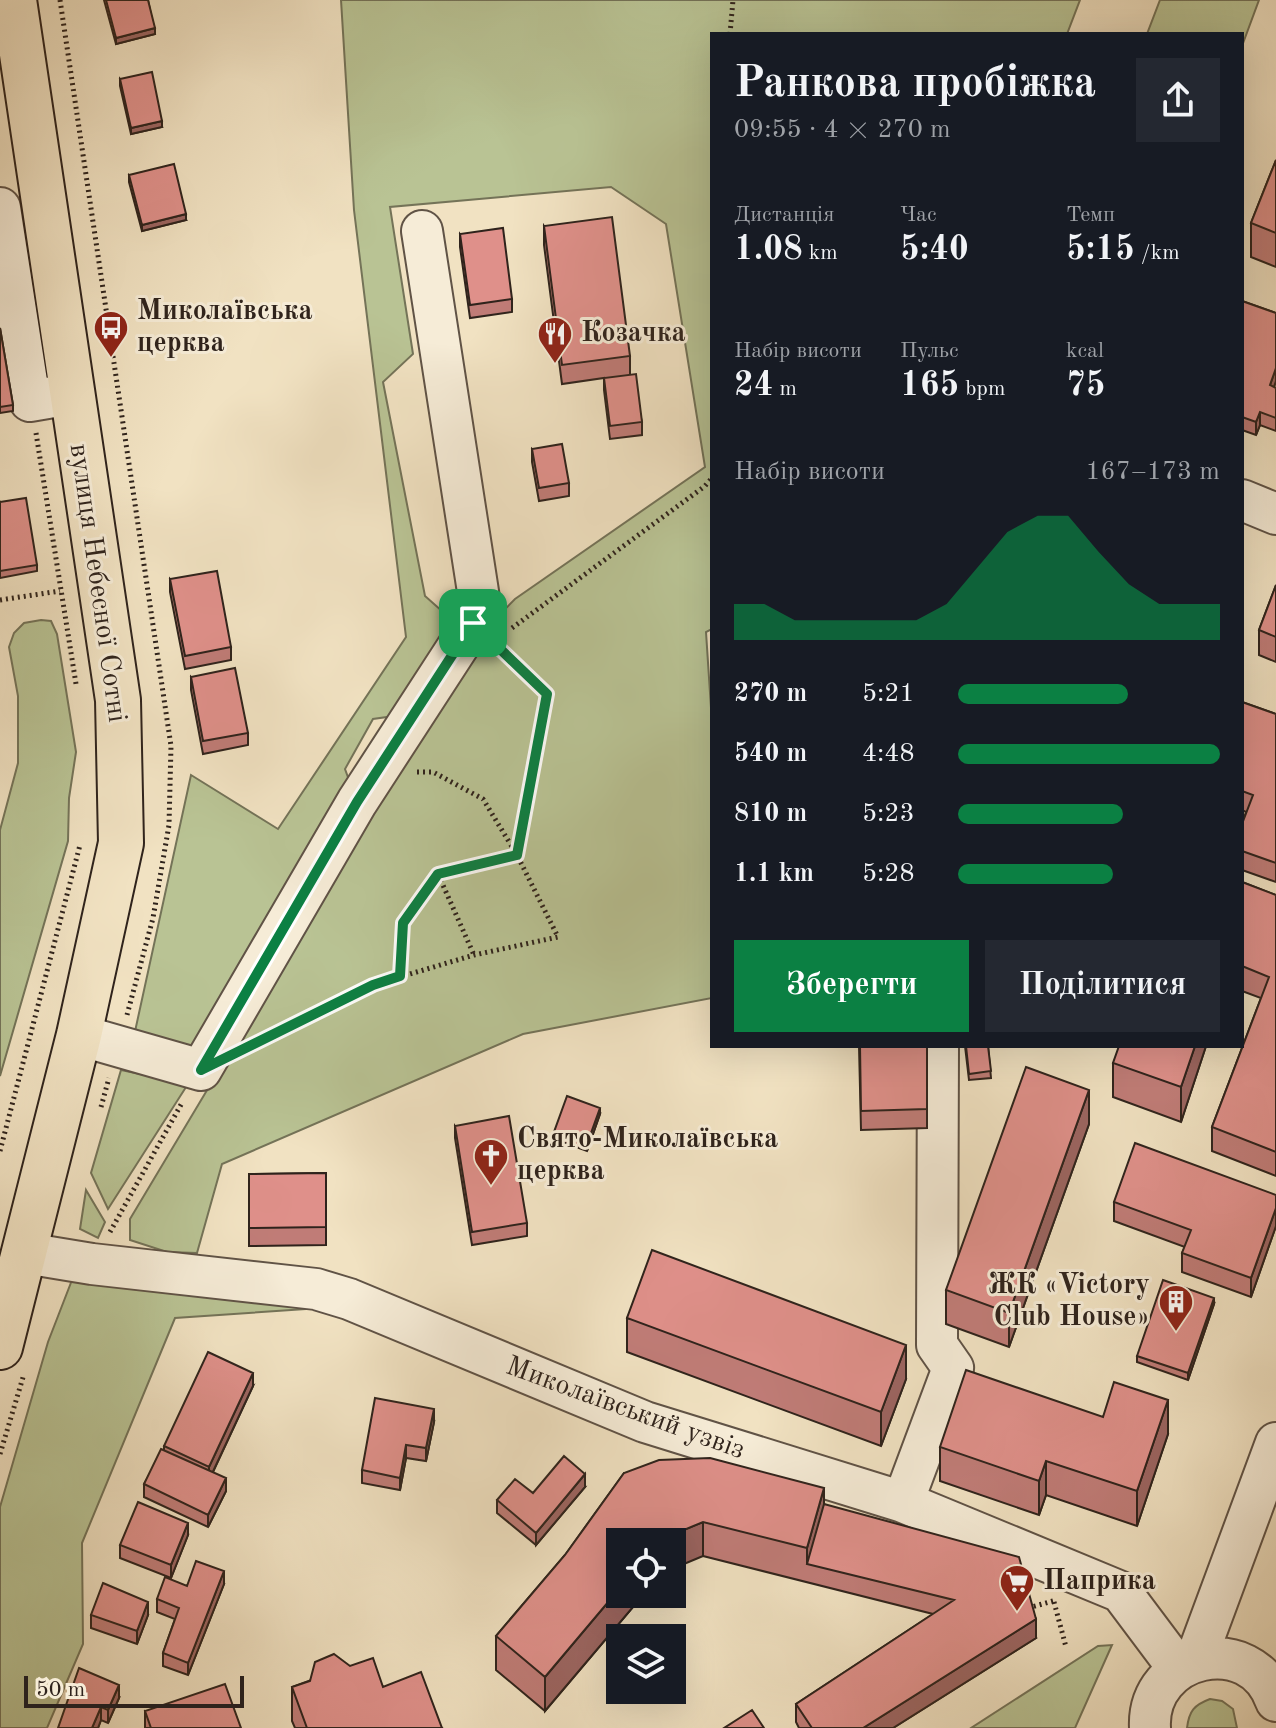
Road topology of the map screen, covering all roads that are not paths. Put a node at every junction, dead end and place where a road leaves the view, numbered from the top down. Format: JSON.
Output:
{"nodes":[{"id":1,"x":14,"y":0,"type":"edge"},
{"id":2,"x":0,"y":208,"type":"edge"},
{"id":3,"x":422,"y":231,"type":"dead end"},
{"id":4,"x":51,"y":398,"type":"junction"},
{"id":5,"x":1244,"y":501,"type":"edge"},
{"id":6,"x":1276,"y":514,"type":"edge"},
{"id":7,"x":79,"y":1035,"type":"junction"},
{"id":8,"x":938,"y":1048,"type":"edge"},
{"id":9,"x":25,"y":1253,"type":"junction"},
{"id":10,"x":0,"y":1347,"type":"edge"},
{"id":11,"x":1276,"y":1443,"type":"edge"},
{"id":12,"x":903,"y":1502,"type":"junction"},
{"id":13,"x":1187,"y":1664,"type":"junction"},
{"id":14,"x":1276,"y":1701,"type":"edge"},
{"id":15,"x":1150,"y":1728,"type":"edge"}],
"edges":[{"from":1,"to":4,"type":"main road","name":"вулиця Небесної Сотні"},
{"from":2,"to":4,"type":"street"},
{"from":3,"to":7,"type":"street"},
{"from":4,"to":7,"type":"main road","name":"вулиця Небесної Сотні"},
{"from":5,"to":6,"type":"street"},
{"from":7,"to":9,"type":"main road","name":"вулиця Небесної Сотні"},
{"from":8,"to":12,"type":"street"},
{"from":9,"to":10,"type":"main road","name":"вулиця Небесної Сотні"},
{"from":9,"to":12,"type":"street","name":"Миколаївський узвіз"},
{"from":11,"to":13,"type":"street"},
{"from":12,"to":13,"type":"street","name":"Миколаївський узвіз"},
{"from":13,"to":14,"type":"street"},
{"from":13,"to":15,"type":"street"}]}
